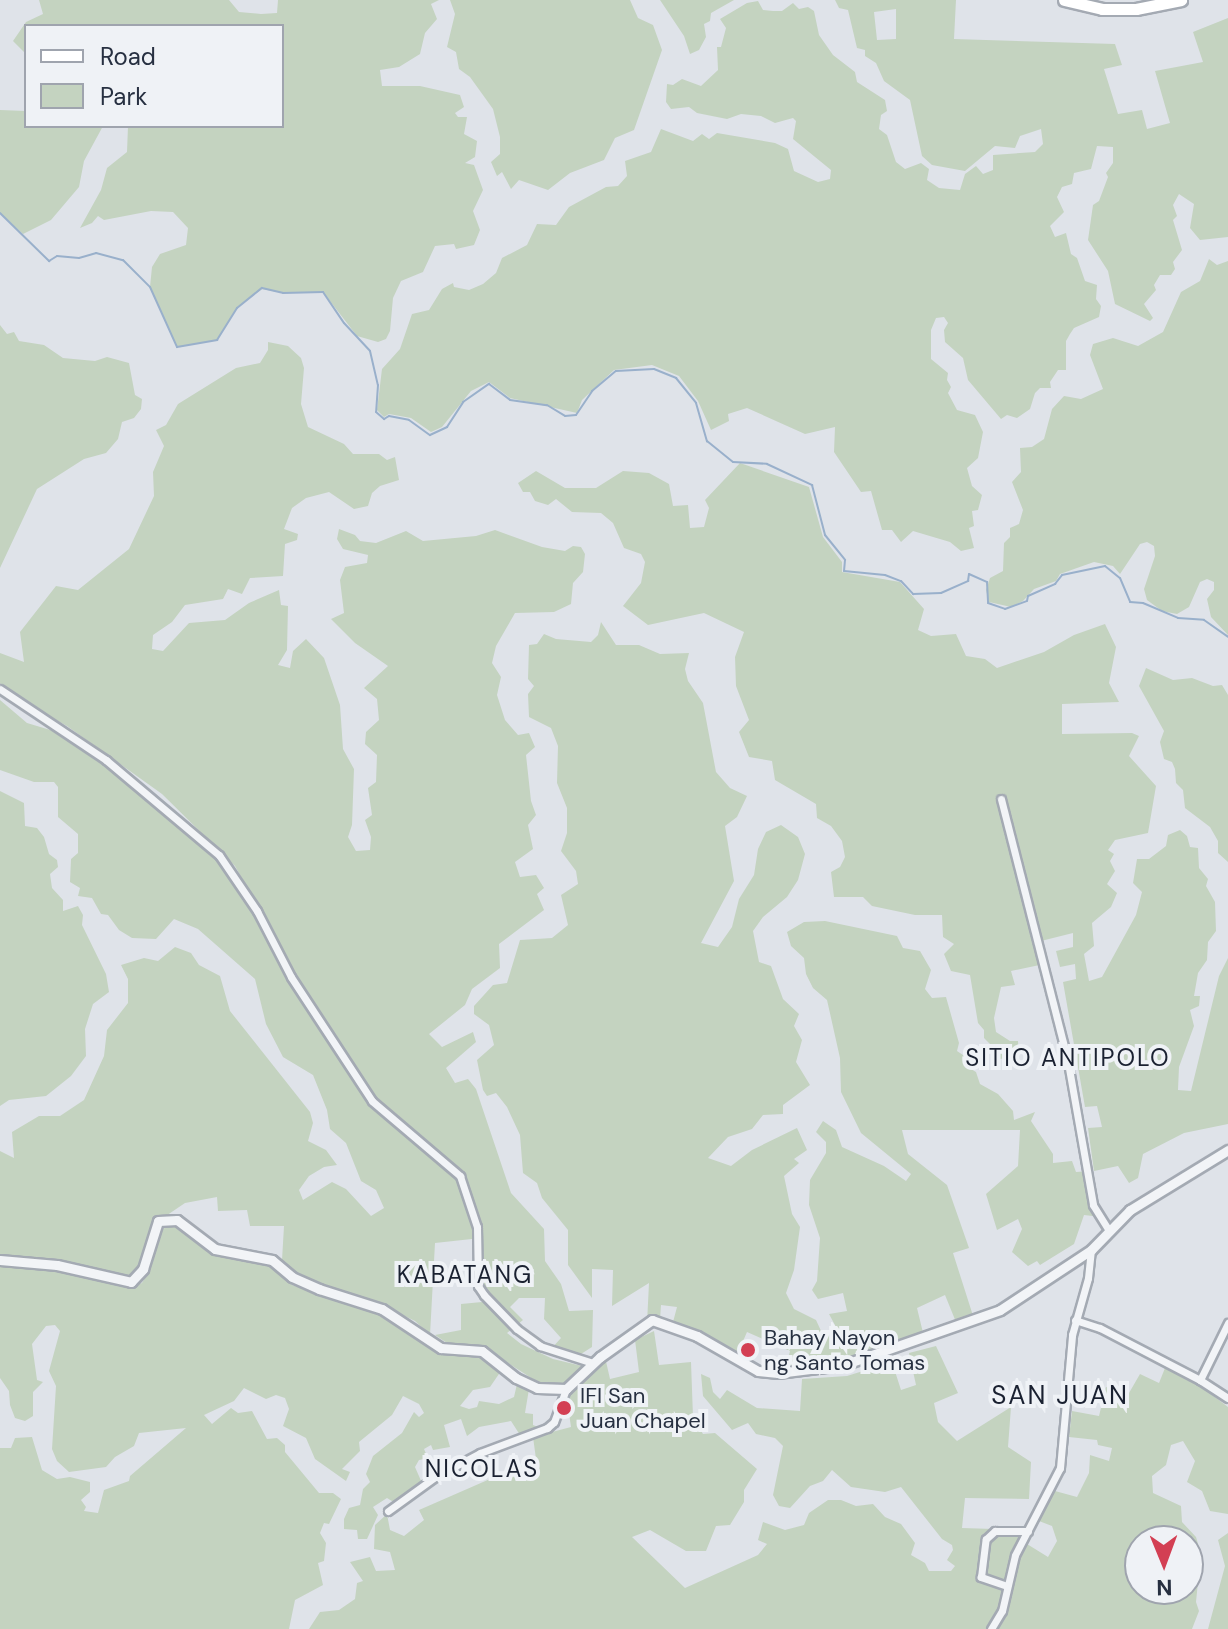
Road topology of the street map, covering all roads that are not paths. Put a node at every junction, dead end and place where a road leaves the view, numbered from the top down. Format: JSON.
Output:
{"nodes":[{"id":1,"x":1064,"y":0,"type":"edge"},
{"id":2,"x":1181,"y":0,"type":"edge"},
{"id":3,"x":0,"y":689,"type":"edge"},
{"id":4,"x":1001,"y":799,"type":"dead end"},
{"id":5,"x":1228,"y":1150,"type":"edge"},
{"id":6,"x":1108,"y":1229,"type":"junction"},
{"id":7,"x":1091,"y":1250,"type":"junction"},
{"id":8,"x":0,"y":1260,"type":"edge"},
{"id":9,"x":1075,"y":1320,"type":"junction"},
{"id":10,"x":1228,"y":1323,"type":"edge"},
{"id":11,"x":593,"y":1363,"type":"junction"},
{"id":12,"x":1200,"y":1380,"type":"junction"},
{"id":13,"x":566,"y":1389,"type":"junction"},
{"id":14,"x":1228,"y":1398,"type":"edge"},
{"id":15,"x":388,"y":1511,"type":"dead end"},
{"id":16,"x":1028,"y":1531,"type":"junction"},
{"id":17,"x":1007,"y":1586,"type":"junction"},
{"id":18,"x":991,"y":1629,"type":"edge"}],
"edges":[{"from":1,"to":2,"type":"main road"},
{"from":3,"to":11,"type":"street"},
{"from":4,"to":6,"type":"street"},
{"from":5,"to":6,"type":"street"},
{"from":6,"to":7,"type":"street"},
{"from":7,"to":9,"type":"street"},
{"from":7,"to":11,"type":"street"},
{"from":8,"to":13,"type":"street"},
{"from":9,"to":12,"type":"street"},
{"from":9,"to":16,"type":"street"},
{"from":10,"to":12,"type":"street"},
{"from":11,"to":13,"type":"street"},
{"from":12,"to":14,"type":"street"},
{"from":13,"to":15,"type":"street"},
{"from":16,"to":17,"type":"street"},
{"from":16,"to":17,"type":"street"},
{"from":17,"to":18,"type":"street"}]}
